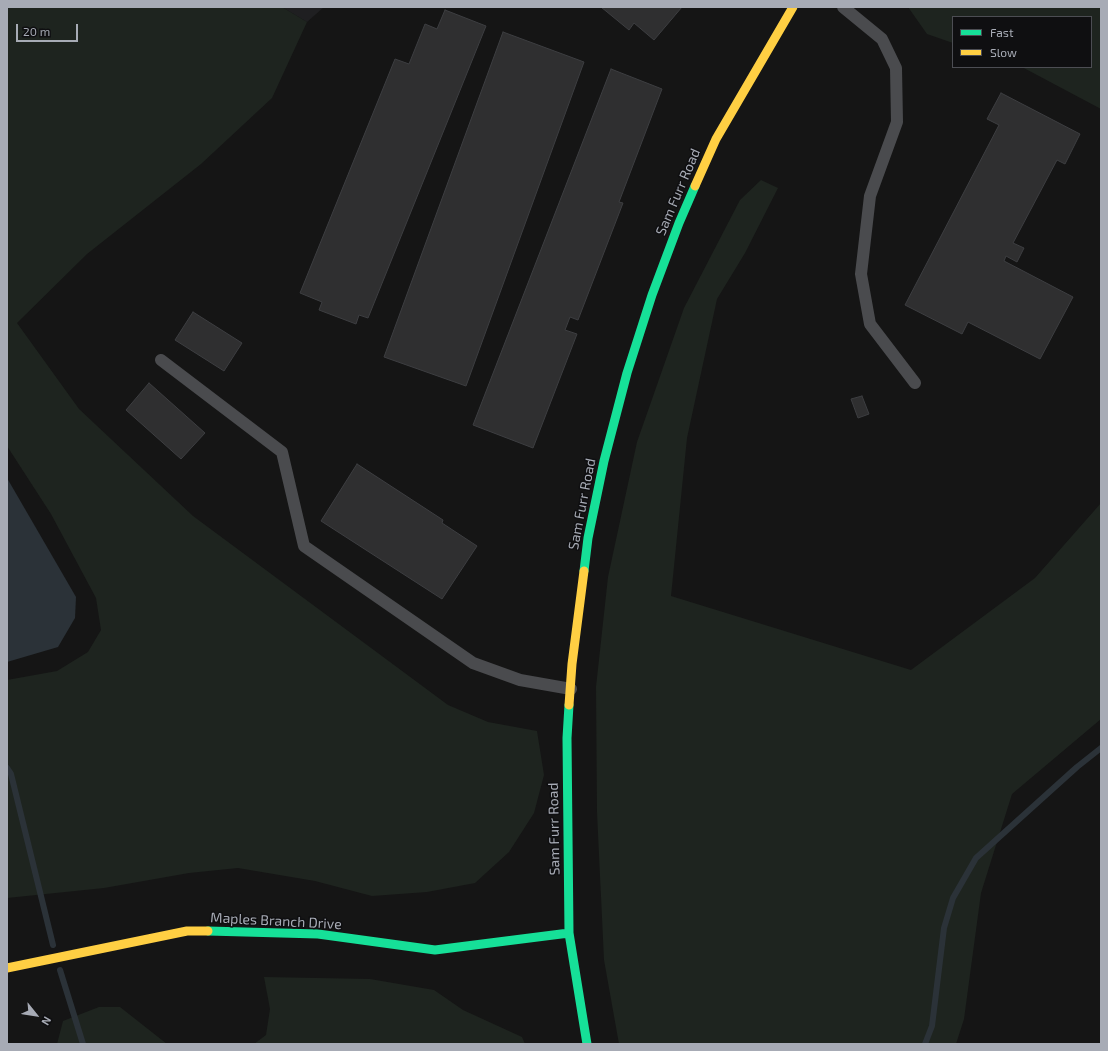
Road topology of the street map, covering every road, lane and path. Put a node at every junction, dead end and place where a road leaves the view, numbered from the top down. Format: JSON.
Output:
{"nodes":[{"id":1,"x":843,"y":7,"type":"edge"},
{"id":2,"x":789,"y":9,"type":"edge"},
{"id":3,"x":161,"y":360,"type":"dead end"},
{"id":4,"x":915,"y":383,"type":"dead end"},
{"id":5,"x":571,"y":689,"type":"junction"},
{"id":6,"x":569,"y":934,"type":"junction"},
{"id":7,"x":7,"y":968,"type":"edge"},
{"id":8,"x":587,"y":1044,"type":"edge"}],
"edges":[{"from":1,"to":4,"type":"lane"},
{"from":2,"to":5,"type":"main road","name":"Sam Furr Road"},
{"from":3,"to":5,"type":"lane"},
{"from":5,"to":6,"type":"main road","name":"Sam Furr Road"},
{"from":6,"to":7,"type":"main road","name":"Maples Branch Drive"},
{"from":6,"to":8,"type":"main road","name":"Sam Furr Road"}]}
